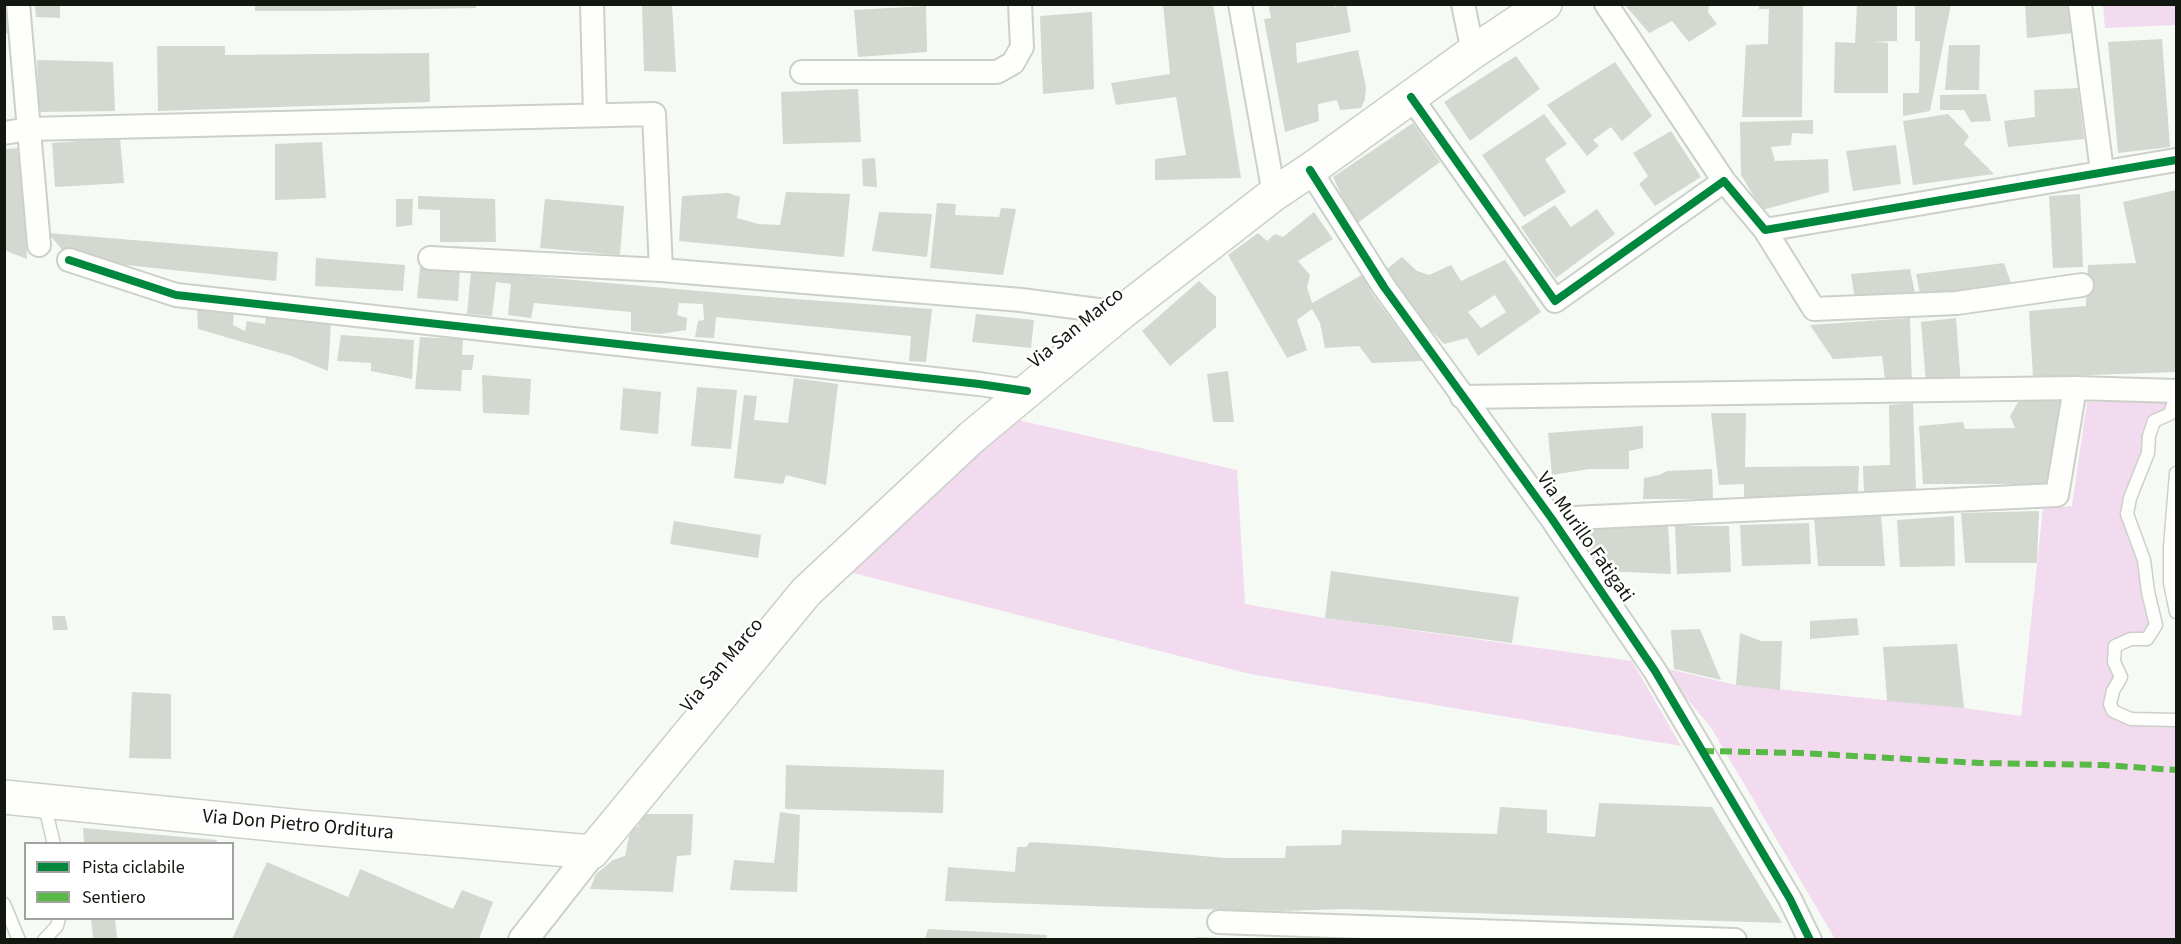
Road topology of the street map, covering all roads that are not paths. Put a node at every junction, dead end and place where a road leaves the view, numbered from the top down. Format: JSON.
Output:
{"nodes":[{"id":1,"x":18,"y":4,"type":"edge"},
{"id":2,"x":591,"y":4,"type":"edge"},
{"id":3,"x":1020,"y":4,"type":"edge"},
{"id":4,"x":1240,"y":4,"type":"edge"},
{"id":5,"x":1463,"y":4,"type":"edge"},
{"id":6,"x":1545,"y":4,"type":"edge"},
{"id":7,"x":1606,"y":4,"type":"edge"},
{"id":8,"x":2080,"y":4,"type":"edge"},
{"id":9,"x":1473,"y":52,"type":"junction"},
{"id":10,"x":802,"y":72,"type":"dead end"},
{"id":11,"x":1411,"y":97,"type":"junction"},
{"id":12,"x":596,"y":115,"type":"junction"},
{"id":13,"x":29,"y":129,"type":"junction"},
{"id":14,"x":4,"y":133,"type":"edge"},
{"id":15,"x":2176,"y":160,"type":"edge"},
{"id":16,"x":1310,"y":170,"type":"junction"},
{"id":17,"x":2102,"y":171,"type":"junction"},
{"id":18,"x":1725,"y":181,"type":"junction"},
{"id":19,"x":1274,"y":194,"type":"junction"},
{"id":20,"x":1765,"y":230,"type":"junction"},
{"id":21,"x":39,"y":245,"type":"dead end"},
{"id":22,"x":430,"y":258,"type":"dead end"},
{"id":23,"x":69,"y":260,"type":"dead end"},
{"id":24,"x":661,"y":270,"type":"junction"},
{"id":25,"x":2082,"y":285,"type":"dead end"},
{"id":26,"x":1121,"y":313,"type":"junction"},
{"id":27,"x":2075,"y":388,"type":"junction"},
{"id":28,"x":1027,"y":391,"type":"junction"},
{"id":29,"x":2176,"y":391,"type":"edge"},
{"id":30,"x":1462,"y":398,"type":"junction"},
{"id":31,"x":2176,"y":401,"type":"edge"},
{"id":32,"x":2176,"y":473,"type":"edge"},
{"id":33,"x":1551,"y":519,"type":"junction"},
{"id":34,"x":2176,"y":612,"type":"edge"},
{"id":35,"x":2176,"y":720,"type":"edge"},
{"id":36,"x":4,"y":797,"type":"edge"},
{"id":37,"x":44,"y":802,"type":"junction"},
{"id":38,"x":54,"y":842,"type":"edge"},
{"id":39,"x":592,"y":852,"type":"junction"},
{"id":40,"x":4,"y":904,"type":"edge"},
{"id":41,"x":59,"y":920,"type":"edge"},
{"id":42,"x":1219,"y":922,"type":"dead end"},
{"id":43,"x":19,"y":939,"type":"edge"},
{"id":44,"x":44,"y":939,"type":"edge"},
{"id":45,"x":523,"y":939,"type":"edge"},
{"id":46,"x":1736,"y":939,"type":"edge"},
{"id":47,"x":1810,"y":939,"type":"edge"}],
"edges":[{"from":1,"to":13,"type":"street"},
{"from":2,"to":12,"type":"street"},
{"from":3,"to":10,"type":"street"},
{"from":4,"to":19,"type":"street"},
{"from":5,"to":9,"type":"street"},
{"from":6,"to":9,"type":"main road","name":"Via San Marco"},
{"from":7,"to":18,"type":"street"},
{"from":8,"to":17,"type":"street"},
{"from":9,"to":11,"type":"main road","name":"Via San Marco"},
{"from":11,"to":16,"type":"main road","name":"Via San Marco"},
{"from":11,"to":18,"type":"street"},
{"from":12,"to":13,"type":"street"},
{"from":12,"to":24,"type":"street"},
{"from":13,"to":14,"type":"street"},
{"from":13,"to":21,"type":"street"},
{"from":15,"to":17,"type":"street"},
{"from":16,"to":19,"type":"main road","name":"Via San Marco"},
{"from":16,"to":30,"type":"street","name":"Via Murillo Fatigati"},
{"from":17,"to":20,"type":"street"},
{"from":18,"to":20,"type":"street"},
{"from":19,"to":26,"type":"main road","name":"Via San Marco"},
{"from":20,"to":25,"type":"street"},
{"from":22,"to":24,"type":"street"},
{"from":23,"to":28,"type":"street"},
{"from":24,"to":26,"type":"street"},
{"from":26,"to":28,"type":"main road","name":"Via San Marco"},
{"from":27,"to":29,"type":"street"},
{"from":27,"to":30,"type":"street"},
{"from":27,"to":33,"type":"street"},
{"from":28,"to":39,"type":"main road","name":"Via San Marco"},
{"from":30,"to":33,"type":"street","name":"Via Murillo Fatigati"},
{"from":31,"to":35,"type":"lane"},
{"from":32,"to":34,"type":"lane"},
{"from":33,"to":47,"type":"street","name":"Via Murillo Fatigati"},
{"from":36,"to":37,"type":"main road","name":"Via Don Pietro Orditura"},
{"from":37,"to":38,"type":"lane"},
{"from":37,"to":39,"type":"main road","name":"Via Don Pietro Orditura"},
{"from":39,"to":45,"type":"street","name":"Via San Marco"},
{"from":40,"to":43,"type":"lane"},
{"from":41,"to":44,"type":"lane"},
{"from":42,"to":46,"type":"street"}]}
